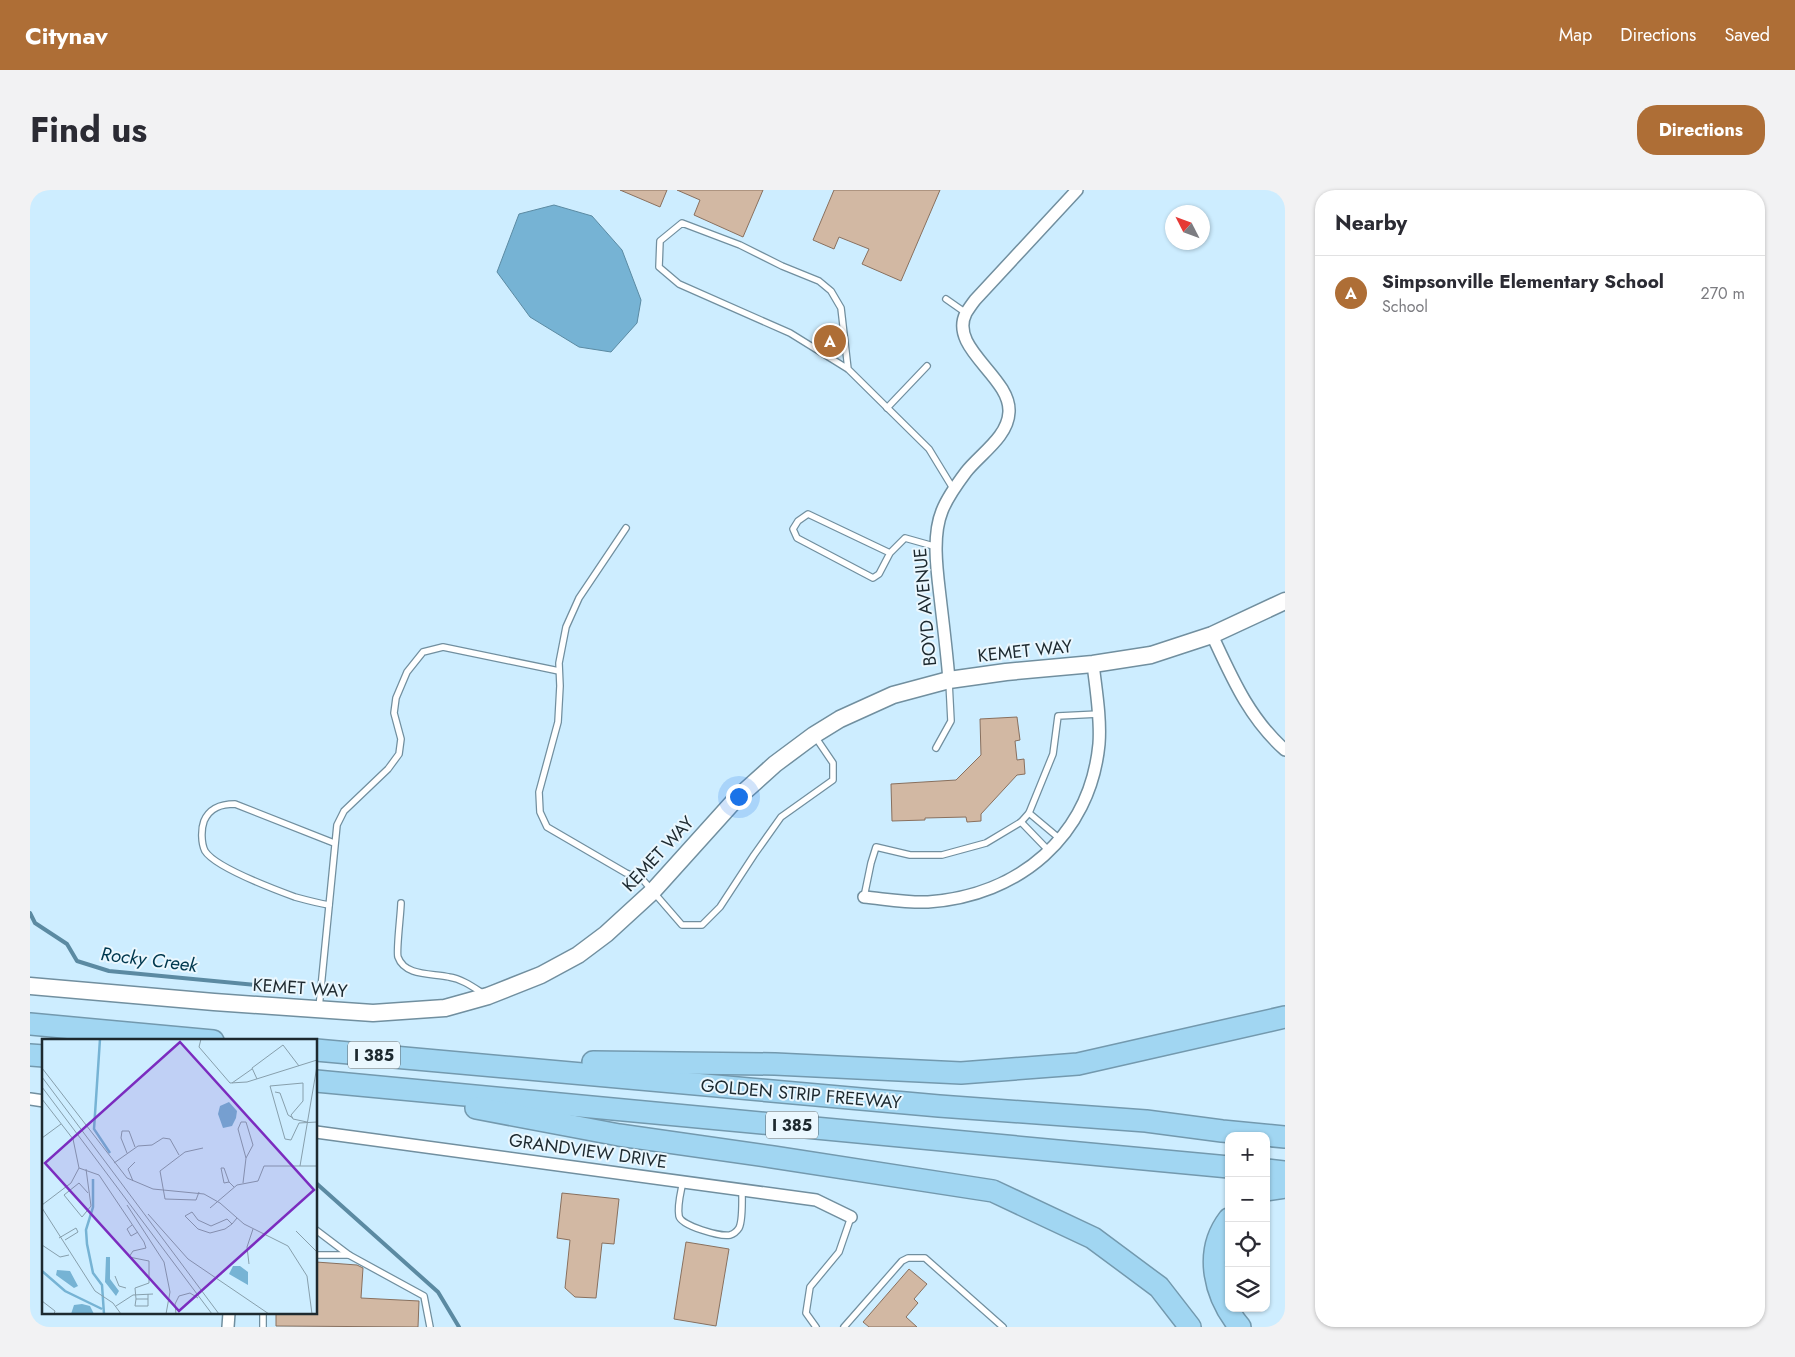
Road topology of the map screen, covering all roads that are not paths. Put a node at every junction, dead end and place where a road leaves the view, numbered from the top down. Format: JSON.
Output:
{"nodes":[{"id":1,"x":1077,"y":190,"type":"edge"},
{"id":2,"x":946,"y":299,"type":"dead end"},
{"id":3,"x":966,"y":313,"type":"junction"},
{"id":4,"x":927,"y":366,"type":"dead end"},
{"id":5,"x":848,"y":369,"type":"junction"},
{"id":6,"x":887,"y":408,"type":"junction"},
{"id":7,"x":954,"y":490,"type":"junction"},
{"id":8,"x":626,"y":528,"type":"dead end"},
{"id":9,"x":937,"y":547,"type":"junction"},
{"id":10,"x":890,"y":553,"type":"junction"},
{"id":11,"x":1285,"y":601,"type":"edge"},
{"id":12,"x":1212,"y":635,"type":"junction"},
{"id":13,"x":1093,"y":664,"type":"junction"},
{"id":14,"x":559,"y":671,"type":"junction"},
{"id":15,"x":949,"y":680,"type":"junction"},
{"id":16,"x":1099,"y":714,"type":"junction"},
{"id":17,"x":814,"y":734,"type":"junction"},
{"id":18,"x":936,"y":748,"type":"dead end"},
{"id":19,"x":1285,"y":750,"type":"edge"},
{"id":20,"x":1029,"y":813,"type":"junction"},
{"id":21,"x":1021,"y":822,"type":"junction"},
{"id":22,"x":1060,"y":839,"type":"junction"},
{"id":23,"x":334,"y":844,"type":"junction"},
{"id":24,"x":1050,"y":851,"type":"junction"},
{"id":25,"x":653,"y":891,"type":"junction"},
{"id":26,"x":864,"y":897,"type":"joint"},
{"id":27,"x":401,"y":903,"type":"dead end"},
{"id":28,"x":328,"y":906,"type":"junction"},
{"id":29,"x":30,"y":986,"type":"edge"},
{"id":30,"x":488,"y":996,"type":"junction"},
{"id":31,"x":319,"y":1010,"type":"junction"},
{"id":32,"x":1285,"y":1017,"type":"edge"},
{"id":33,"x":30,"y":1024,"type":"edge"},
{"id":34,"x":191,"y":1039,"type":"edge"},
{"id":35,"x":318,"y":1050,"type":"edge"},
{"id":36,"x":432,"y":1060,"type":"junction"},
{"id":37,"x":318,"y":1080,"type":"edge"},
{"id":38,"x":355,"y":1084,"type":"junction"},
{"id":39,"x":318,"y":1132,"type":"edge"},
{"id":40,"x":1285,"y":1137,"type":"edge"},
{"id":41,"x":1225,"y":1166,"type":"edge"},
{"id":42,"x":1270,"y":1170,"type":"edge"},
{"id":43,"x":1285,"y":1172,"type":"edge"},
{"id":44,"x":683,"y":1182,"type":"junction"},
{"id":45,"x":1285,"y":1187,"type":"edge"},
{"id":46,"x":1270,"y":1189,"type":"edge"},
{"id":47,"x":742,"y":1190,"type":"junction"},
{"id":48,"x":851,"y":1217,"type":"joint"},
{"id":49,"x":1227,"y":1222,"type":"edge"},
{"id":50,"x":318,"y":1232,"type":"edge"},
{"id":51,"x":318,"y":1255,"type":"edge"},
{"id":52,"x":349,"y":1255,"type":"junction"},
{"id":53,"x":229,"y":1314,"type":"edge"},
{"id":54,"x":263,"y":1314,"type":"edge"},
{"id":55,"x":1190,"y":1326,"type":"edge"},
{"id":56,"x":228,"y":1327,"type":"edge"},
{"id":57,"x":262,"y":1327,"type":"edge"},
{"id":58,"x":430,"y":1327,"type":"edge"},
{"id":59,"x":816,"y":1327,"type":"edge"},
{"id":60,"x":844,"y":1327,"type":"edge"},
{"id":61,"x":1003,"y":1327,"type":"edge"},
{"id":62,"x":1240,"y":1327,"type":"edge"}],
"edges":[{"from":1,"to":3,"type":"street"},
{"from":2,"to":3,"type":"lane"},
{"from":3,"to":7,"type":"street","name":"BOYD AVENUE"},
{"from":4,"to":6,"type":"lane"},
{"from":5,"to":5,"type":"lane"},
{"from":5,"to":6,"type":"lane"},
{"from":6,"to":7,"type":"lane"},
{"from":7,"to":9,"type":"street","name":"BOYD AVENUE"},
{"from":8,"to":14,"type":"lane"},
{"from":9,"to":10,"type":"lane"},
{"from":9,"to":15,"type":"street","name":"BOYD AVENUE"},
{"from":10,"to":10,"type":"lane"},
{"from":11,"to":12,"type":"street","name":"KEMET WAY"},
{"from":12,"to":13,"type":"street","name":"KEMET WAY"},
{"from":12,"to":19,"type":"street"},
{"from":13,"to":15,"type":"street","name":"KEMET WAY"},
{"from":13,"to":16,"type":"street"},
{"from":14,"to":23,"type":"lane"},
{"from":14,"to":25,"type":"lane"},
{"from":15,"to":17,"type":"street","name":"KEMET WAY"},
{"from":15,"to":18,"type":"lane"},
{"from":16,"to":20,"type":"lane"},
{"from":16,"to":22,"type":"street"},
{"from":17,"to":25,"type":"street","name":"KEMET WAY"},
{"from":17,"to":25,"type":"lane"},
{"from":20,"to":21,"type":"lane"},
{"from":20,"to":22,"type":"lane"},
{"from":21,"to":24,"type":"lane"},
{"from":21,"to":26,"type":"lane"},
{"from":22,"to":24,"type":"street"},
{"from":23,"to":28,"type":"lane"},
{"from":23,"to":28,"type":"lane"},
{"from":24,"to":26,"type":"street"},
{"from":25,"to":30,"type":"street","name":"KEMET WAY"},
{"from":27,"to":30,"type":"lane"},
{"from":28,"to":31,"type":"lane"},
{"from":29,"to":31,"type":"street","name":"KEMET WAY"},
{"from":30,"to":31,"type":"street","name":"KEMET WAY"},
{"from":32,"to":36,"type":"highway"},
{"from":33,"to":34,"type":"highway"},
{"from":35,"to":36,"type":"highway","name":"GOLDEN STRIP FREEWAY","number":"I 385"},
{"from":36,"to":40,"type":"highway","name":"GOLDEN STRIP FREEWAY","number":"I 385"},
{"from":37,"to":38,"type":"highway","name":"GOLDEN STRIP FREEWAY","number":"I 385"},
{"from":38,"to":41,"type":"highway","name":"GOLDEN STRIP FREEWAY","number":"I 385"},
{"from":38,"to":55,"type":"highway"},
{"from":39,"to":44,"type":"street","name":"GRANDVIEW DRIVE"},
{"from":42,"to":43,"type":"highway"},
{"from":44,"to":47,"type":"street","name":"GRANDVIEW DRIVE"},
{"from":44,"to":47,"type":"lane"},
{"from":45,"to":46,"type":"highway"},
{"from":47,"to":48,"type":"street","name":"GRANDVIEW DRIVE"},
{"from":48,"to":59,"type":"lane"},
{"from":49,"to":62,"type":"highway"},
{"from":50,"to":52,"type":"lane"},
{"from":51,"to":52,"type":"lane"},
{"from":52,"to":58,"type":"lane"},
{"from":53,"to":56,"type":"street"},
{"from":54,"to":57,"type":"lane"},
{"from":60,"to":61,"type":"lane"}]}
